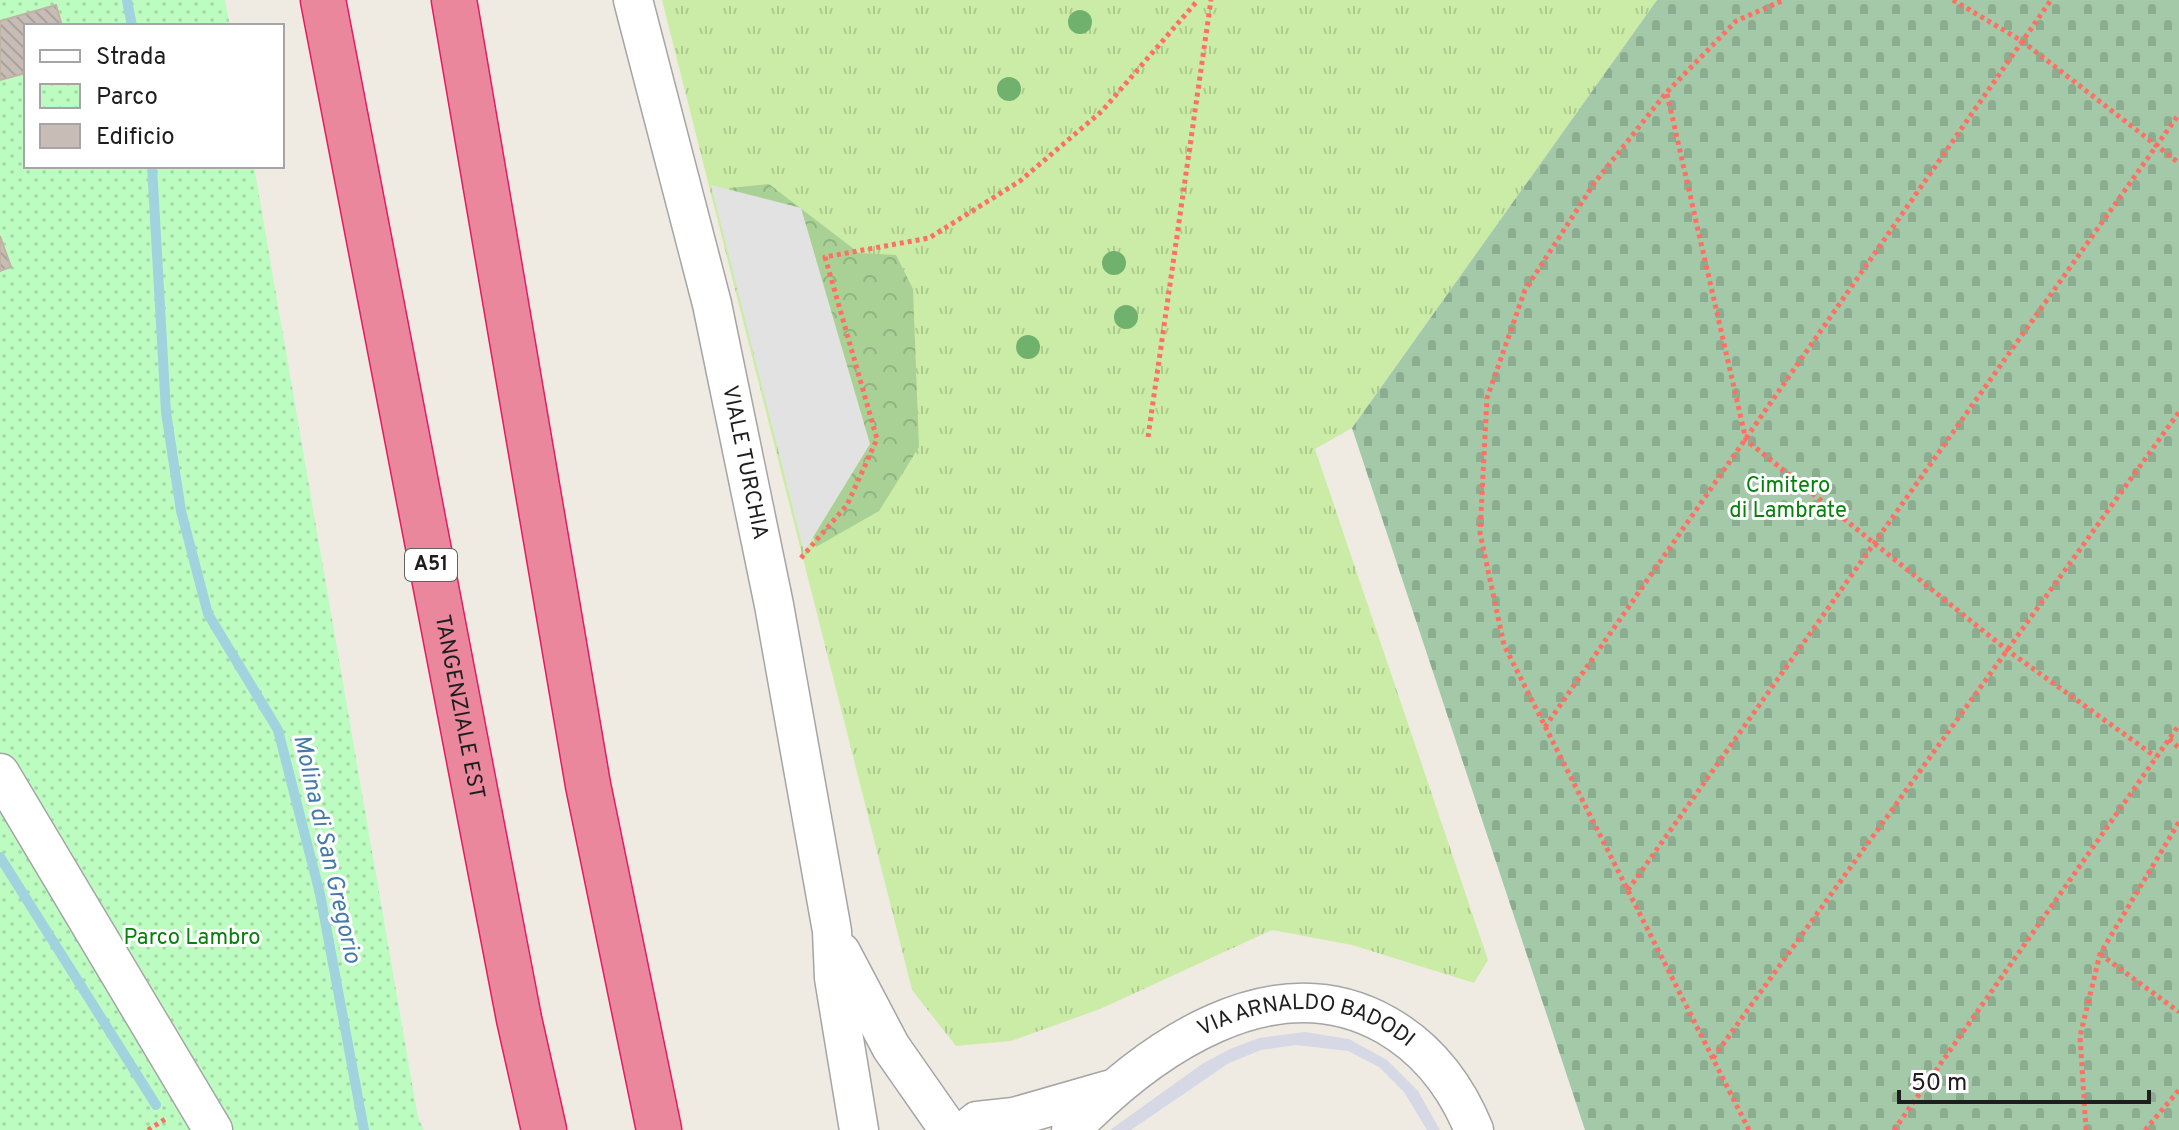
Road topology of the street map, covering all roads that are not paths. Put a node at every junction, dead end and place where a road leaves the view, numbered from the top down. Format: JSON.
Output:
{"nodes":[{"id":1,"x":323,"y":0,"type":"edge"},
{"id":2,"x":454,"y":0,"type":"edge"},
{"id":3,"x":633,"y":0,"type":"edge"},
{"id":4,"x":0,"y":773,"type":"edge"},
{"id":5,"x":832,"y":931,"type":"junction"},
{"id":6,"x":1111,"y":1089,"type":"junction"},
{"id":7,"x":213,"y":1130,"type":"edge"},
{"id":8,"x":544,"y":1130,"type":"edge"},
{"id":9,"x":659,"y":1130,"type":"edge"},
{"id":10,"x":859,"y":1130,"type":"edge"},
{"id":11,"x":949,"y":1130,"type":"edge"},
{"id":12,"x":966,"y":1130,"type":"edge"},
{"id":13,"x":1071,"y":1130,"type":"edge"},
{"id":14,"x":1474,"y":1130,"type":"edge"}],
"edges":[{"from":1,"to":8,"type":"highway","name":"TANGENZIALE EST","number":"A51"},
{"from":2,"to":9,"type":"highway"},
{"from":3,"to":5,"type":"street","name":"VIALE TURCHIA"},
{"from":4,"to":7,"type":"street"},
{"from":5,"to":10,"type":"street","name":"VIALE TURCHIA"},
{"from":5,"to":11,"type":"street","name":"VIALE TURCHIA"},
{"from":6,"to":12,"type":"street","name":"VIA ARNALDO BADODI"},
{"from":6,"to":13,"type":"street","name":"VIA ARNALDO BADODI"},
{"from":6,"to":14,"type":"street","name":"VIA ARNALDO BADODI"}]}
